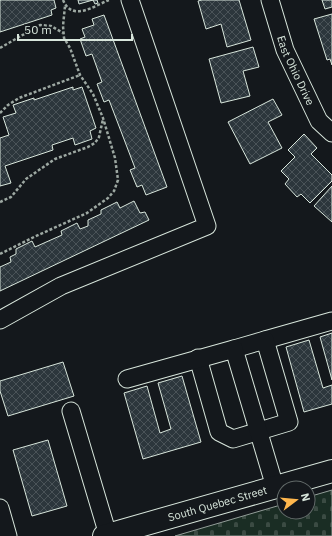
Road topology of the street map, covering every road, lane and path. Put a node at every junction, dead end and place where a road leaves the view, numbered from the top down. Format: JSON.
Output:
{"nodes":[{"id":1,"x":63,"y":0,"type":"edge"},
{"id":2,"x":109,"y":0,"type":"edge"},
{"id":3,"x":130,"y":0,"type":"edge"},
{"id":4,"x":270,"y":0,"type":"edge"},
{"id":5,"x":65,"y":6,"type":"junction"},
{"id":6,"x":64,"y":34,"type":"junction"},
{"id":7,"x":0,"y":48,"type":"edge"},
{"id":8,"x":80,"y":75,"type":"junction"},
{"id":9,"x":1,"y":112,"type":"edge"},
{"id":10,"x":103,"y":118,"type":"junction"},
{"id":11,"x":332,"y":133,"type":"edge"},
{"id":12,"x":0,"y":202,"type":"edge"},
{"id":13,"x":0,"y":254,"type":"edge"},
{"id":14,"x":0,"y":320,"type":"edge"},
{"id":15,"x":332,"y":321,"type":"edge"},
{"id":16,"x":265,"y":340,"type":"junction"},
{"id":17,"x":234,"y":349,"type":"junction"},
{"id":18,"x":198,"y":358,"type":"junction"},
{"id":19,"x":127,"y":378,"type":"dead end"},
{"id":20,"x":71,"y":411,"type":"dead end"},
{"id":21,"x":258,"y":432,"type":"junction"},
{"id":22,"x":332,"y":471,"type":"edge"},
{"id":23,"x":275,"y":487,"type":"junction"},
{"id":24,"x":0,"y":508,"type":"edge"},
{"id":25,"x":4,"y":529,"type":"edge"},
{"id":26,"x":106,"y":535,"type":"edge"}],
"edges":[{"from":1,"to":5,"type":"path"},
{"from":2,"to":5,"type":"path"},
{"from":3,"to":14,"type":"street"},
{"from":4,"to":11,"type":"street","name":"East Ohio Drive"},
{"from":5,"to":6,"type":"path"},
{"from":6,"to":7,"type":"path"},
{"from":6,"to":8,"type":"path"},
{"from":8,"to":9,"type":"path"},
{"from":8,"to":10,"type":"path"},
{"from":10,"to":12,"type":"path"},
{"from":10,"to":13,"type":"path"},
{"from":15,"to":16,"type":"street"},
{"from":16,"to":17,"type":"street"},
{"from":16,"to":21,"type":"street"},
{"from":17,"to":18,"type":"street"},
{"from":17,"to":21,"type":"street"},
{"from":18,"to":19,"type":"street"},
{"from":18,"to":21,"type":"street"},
{"from":20,"to":26,"type":"street"},
{"from":21,"to":23,"type":"street"},
{"from":22,"to":23,"type":"main road","name":"South Quebec Street"},
{"from":23,"to":26,"type":"main road","name":"South Quebec Street"},
{"from":24,"to":25,"type":"street"}]}
